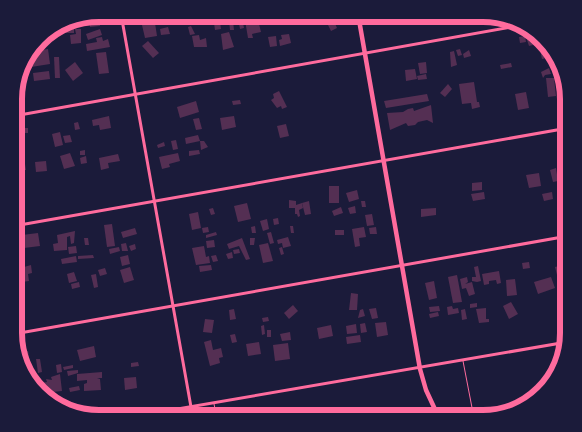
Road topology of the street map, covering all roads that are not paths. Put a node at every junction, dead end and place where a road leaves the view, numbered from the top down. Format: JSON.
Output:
{"nodes":[{"id":1,"x":123,"y":23,"type":"edge"},
{"id":2,"x":360,"y":23,"type":"edge"},
{"id":3,"x":509,"y":28,"type":"edge"},
{"id":4,"x":365,"y":54,"type":"junction"},
{"id":5,"x":135,"y":94,"type":"junction"},
{"id":6,"x":23,"y":114,"type":"edge"},
{"id":7,"x":559,"y":130,"type":"edge"},
{"id":8,"x":384,"y":161,"type":"junction"},
{"id":9,"x":155,"y":200,"type":"junction"},
{"id":10,"x":23,"y":224,"type":"edge"},
{"id":11,"x":559,"y":238,"type":"edge"},
{"id":12,"x":402,"y":264,"type":"junction"},
{"id":13,"x":174,"y":306,"type":"junction"},
{"id":14,"x":23,"y":332,"type":"edge"},
{"id":15,"x":558,"y":344,"type":"edge"},
{"id":16,"x":463,"y":361,"type":"junction"},
{"id":17,"x":420,"y":369,"type":"junction"},
{"id":18,"x":214,"y":404,"type":"junction"},
{"id":19,"x":191,"y":407,"type":"junction"},
{"id":20,"x":178,"y":409,"type":"edge"},
{"id":21,"x":215,"y":409,"type":"edge"},
{"id":22,"x":435,"y":410,"type":"edge"},
{"id":23,"x":472,"y":410,"type":"edge"}],
"edges":[{"from":1,"to":5,"type":"street"},
{"from":2,"to":4,"type":"main road"},
{"from":3,"to":4,"type":"street"},
{"from":4,"to":5,"type":"street"},
{"from":4,"to":8,"type":"main road"},
{"from":5,"to":6,"type":"street"},
{"from":5,"to":9,"type":"street"},
{"from":7,"to":8,"type":"street"},
{"from":8,"to":9,"type":"street"},
{"from":8,"to":12,"type":"main road"},
{"from":9,"to":10,"type":"street"},
{"from":9,"to":13,"type":"street"},
{"from":11,"to":12,"type":"street"},
{"from":12,"to":13,"type":"street"},
{"from":12,"to":17,"type":"main road"},
{"from":13,"to":14,"type":"street"},
{"from":13,"to":19,"type":"street"},
{"from":15,"to":16,"type":"street"},
{"from":16,"to":17,"type":"street"},
{"from":16,"to":23,"type":"lane"},
{"from":17,"to":18,"type":"street"},
{"from":17,"to":22,"type":"main road"},
{"from":18,"to":19,"type":"street"},
{"from":18,"to":21,"type":"lane"},
{"from":19,"to":20,"type":"street"}]}
